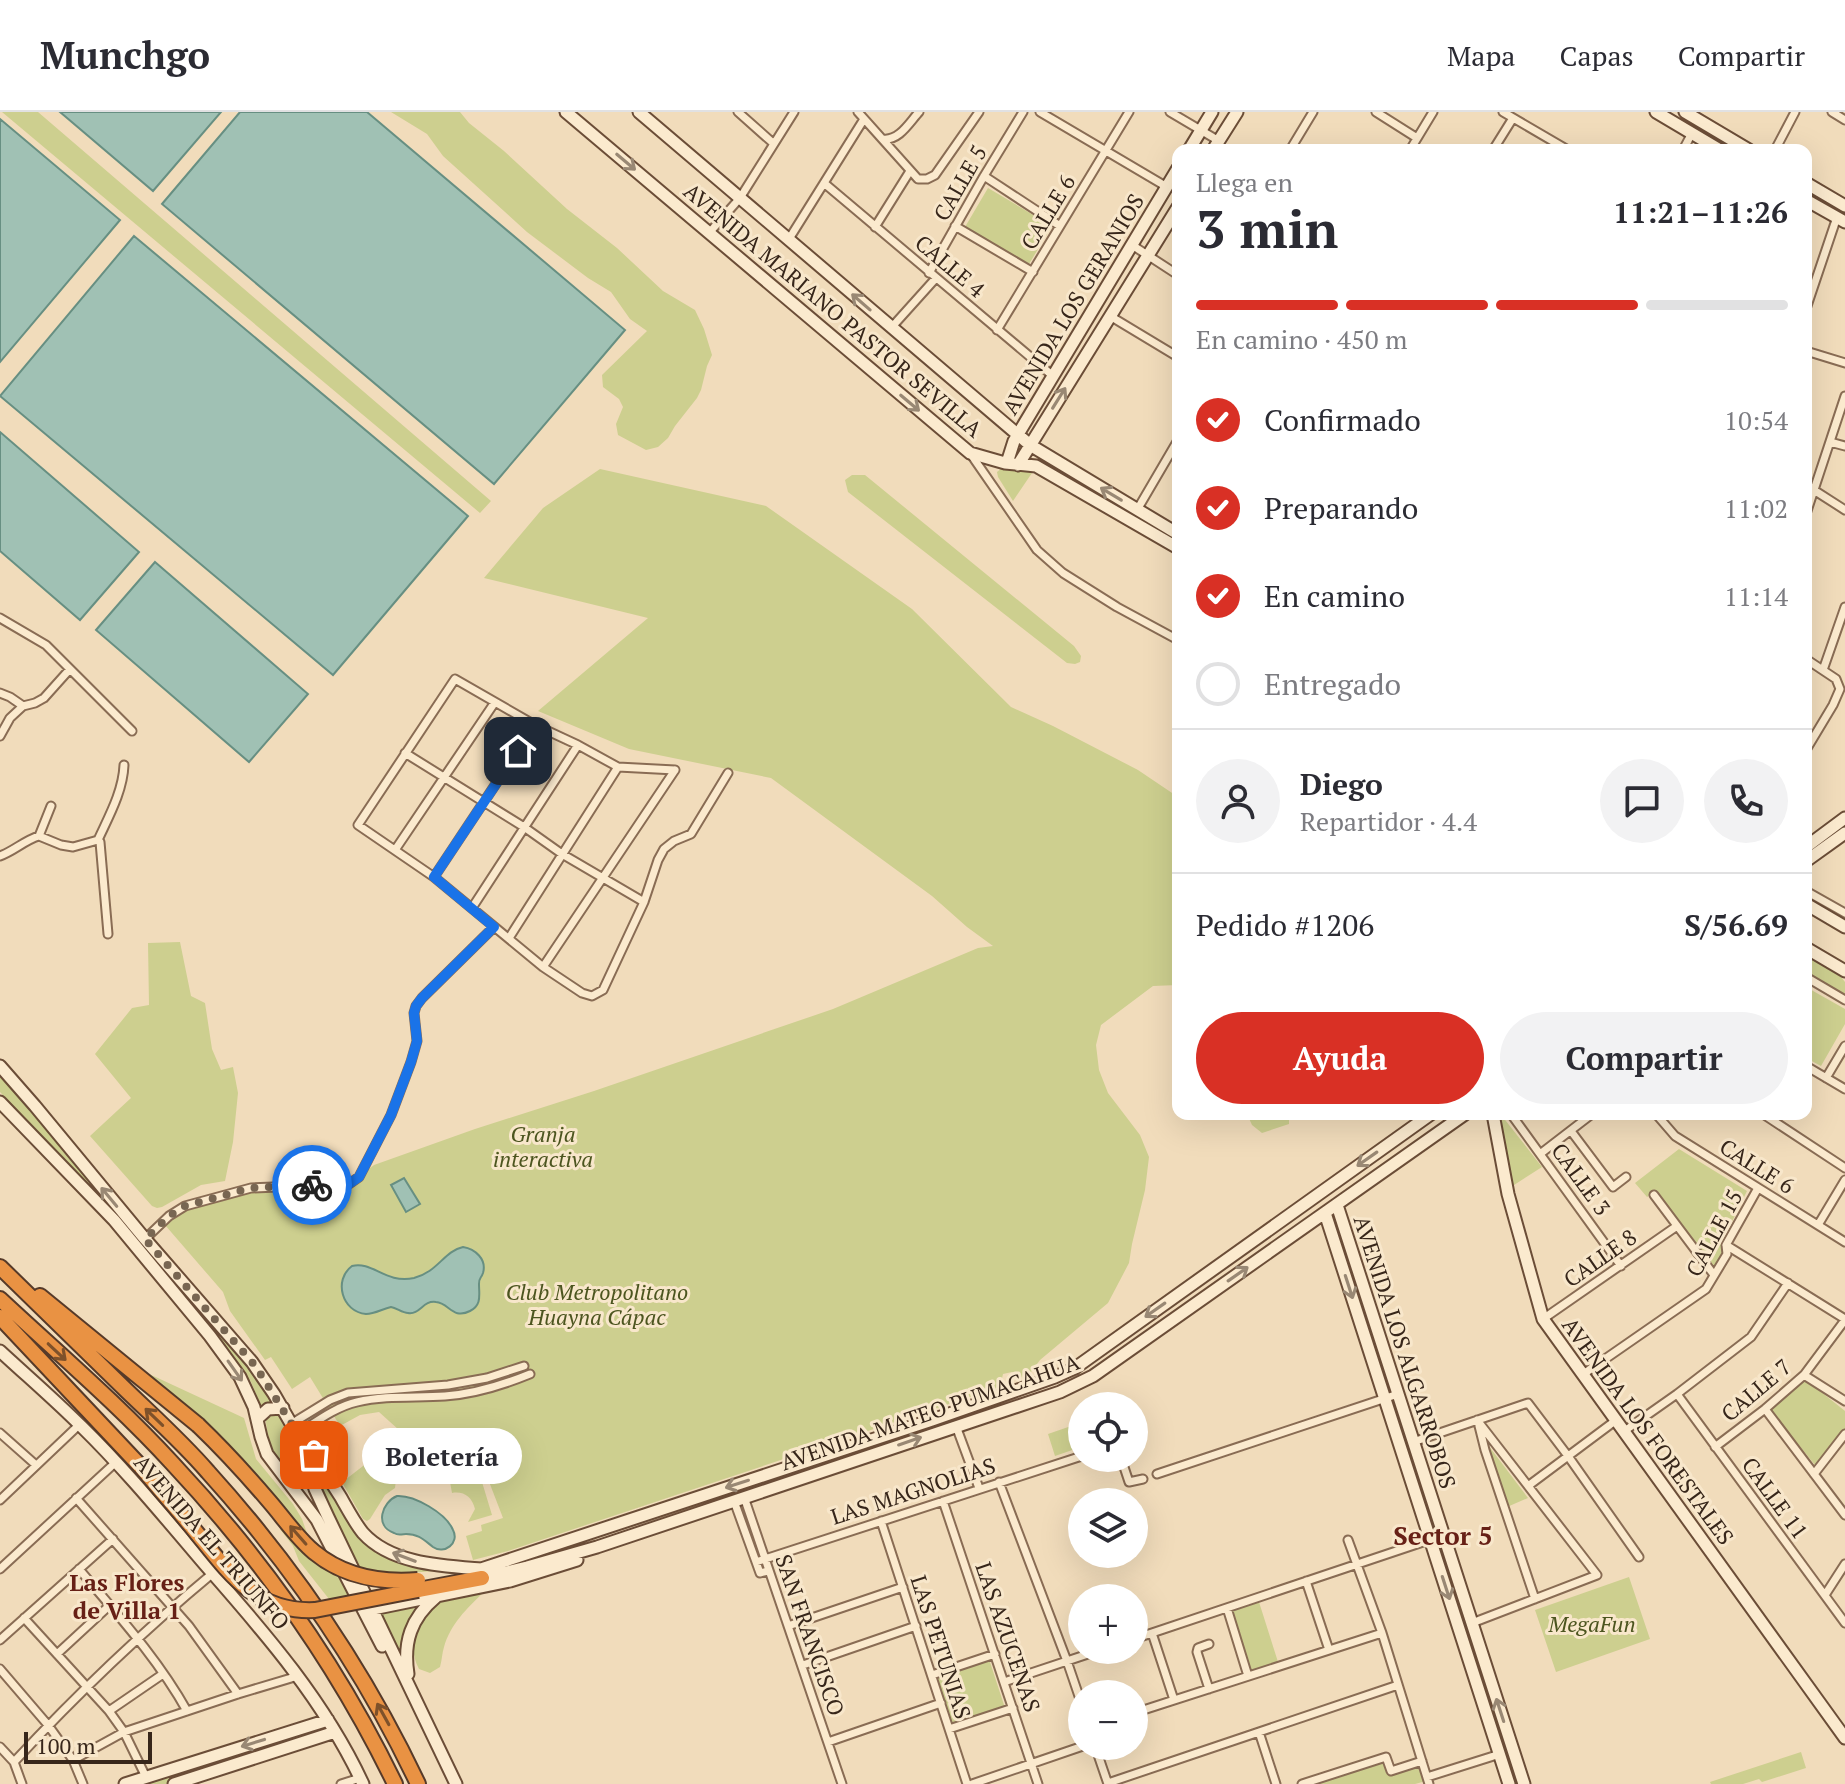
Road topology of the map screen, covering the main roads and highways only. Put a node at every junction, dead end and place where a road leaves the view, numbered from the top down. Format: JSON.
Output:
{"nodes":[{"id":1,"x":566,"y":112,"type":"edge"},
{"id":2,"x":639,"y":112,"type":"edge"},
{"id":3,"x":1212,"y":112,"type":"edge"},
{"id":4,"x":1237,"y":112,"type":"edge"},
{"id":5,"x":1656,"y":112,"type":"edge"},
{"id":6,"x":1685,"y":112,"type":"edge"},
{"id":7,"x":1193,"y":144,"type":"edge"},
{"id":8,"x":1217,"y":144,"type":"edge"},
{"id":9,"x":1710,"y":144,"type":"edge"},
{"id":10,"x":1739,"y":144,"type":"edge"},
{"id":11,"x":1172,"y":178,"type":"edge"},
{"id":12,"x":1812,"y":187,"type":"edge"},
{"id":13,"x":1812,"y":203,"type":"edge"},
{"id":14,"x":1845,"y":206,"type":"edge"},
{"id":15,"x":1172,"y":217,"type":"edge"},
{"id":16,"x":1841,"y":219,"type":"edge"},
{"id":17,"x":1029,"y":416,"type":"junction"},
{"id":18,"x":1043,"y":424,"type":"junction"},
{"id":19,"x":1018,"y":435,"type":"junction"},
{"id":20,"x":1030,"y":445,"type":"junction"},
{"id":21,"x":1012,"y":464,"type":"junction"},
{"id":22,"x":1172,"y":530,"type":"edge"},
{"id":23,"x":1172,"y":545,"type":"edge"},
{"id":24,"x":1845,"y":818,"type":"edge"},
{"id":25,"x":1844,"y":836,"type":"edge"},
{"id":26,"x":1812,"y":843,"type":"edge"},
{"id":27,"x":1812,"y":857,"type":"edge"},
{"id":28,"x":1812,"y":908,"type":"edge"},
{"id":29,"x":1845,"y":927,"type":"edge"},
{"id":30,"x":1812,"y":952,"type":"edge"},
{"id":31,"x":1845,"y":971,"type":"edge"},
{"id":32,"x":0,"y":1066,"type":"edge"},
{"id":33,"x":0,"y":1102,"type":"edge"},
{"id":34,"x":1423,"y":1120,"type":"edge"},
{"id":35,"x":1457,"y":1120,"type":"edge"},
{"id":36,"x":1494,"y":1120,"type":"edge"},
{"id":37,"x":1337,"y":1205,"type":"junction"},
{"id":38,"x":1325,"y":1213,"type":"junction"},
{"id":39,"x":0,"y":1266,"type":"edge"},
{"id":40,"x":0,"y":1299,"type":"edge"},
{"id":41,"x":0,"y":1317,"type":"edge"},
{"id":42,"x":0,"y":1351,"type":"edge"},
{"id":43,"x":283,"y":1408,"type":"junction"},
{"id":44,"x":257,"y":1419,"type":"junction"},
{"id":45,"x":294,"y":1429,"type":"junction"},
{"id":46,"x":303,"y":1456,"type":"junction"},
{"id":47,"x":275,"y":1466,"type":"junction"},
{"id":48,"x":677,"y":1520,"type":"junction"},
{"id":49,"x":482,"y":1573,"type":"junction"},
{"id":50,"x":418,"y":1585,"type":"junction"},
{"id":51,"x":438,"y":1596,"type":"junction"},
{"id":52,"x":368,"y":1610,"type":"junction"},
{"id":53,"x":410,"y":1690,"type":"junction"},
{"id":54,"x":328,"y":1720,"type":"junction"},
{"id":55,"x":335,"y":1732,"type":"junction"},
{"id":56,"x":1845,"y":1737,"type":"edge"},
{"id":57,"x":362,"y":1781,"type":"edge"},
{"id":58,"x":125,"y":1784,"type":"edge"},
{"id":59,"x":174,"y":1784,"type":"edge"},
{"id":60,"x":395,"y":1784,"type":"edge"},
{"id":61,"x":418,"y":1784,"type":"edge"},
{"id":62,"x":456,"y":1784,"type":"edge"},
{"id":63,"x":1509,"y":1784,"type":"edge"},
{"id":64,"x":1524,"y":1784,"type":"edge"}],
"edges":[{"from":1,"to":21,"type":"main road","name":"AVENIDA MARIANO PASTOR SEVILLA","one_way":true},
{"from":19,"to":2,"type":"main road","name":"AVENIDA MARIANO PASTOR SEVILLA","one_way":true},
{"from":3,"to":7,"type":"main road"},
{"from":4,"to":8,"type":"main road"},
{"from":5,"to":9,"type":"main road"},
{"from":6,"to":10,"type":"main road"},
{"from":11,"to":17,"type":"main road","name":"AVENIDA LOS GERANIOS"},
{"from":12,"to":14,"type":"main road"},
{"from":13,"to":16,"type":"main road"},
{"from":18,"to":15,"type":"main road","name":"AVENIDA LOS GERANIOS","one_way":true},
{"from":17,"to":18,"type":"main road"},
{"from":17,"to":19,"type":"main road","name":"AVENIDA LOS GERANIOS"},
{"from":18,"to":20,"type":"main road","name":"AVENIDA LOS GERANIOS"},
{"from":19,"to":20,"type":"main road","name":"AVENIDA MARIANO PASTOR SEVILLA"},
{"from":19,"to":21,"type":"main road","name":"AVENIDA LOS GERANIOS"},
{"from":20,"to":21,"type":"main road","name":"AVENIDA LOS GERANIOS"},
{"from":22,"to":20,"type":"main road","name":"AVENIDA MARIANO PASTOR SEVILLA","one_way":true},
{"from":21,"to":23,"type":"main road","name":"AVENIDA MARIANO PASTOR SEVILLA"},
{"from":24,"to":26,"type":"main road"},
{"from":25,"to":27,"type":"main road"},
{"from":28,"to":29,"type":"main road"},
{"from":30,"to":31,"type":"main road"},
{"from":43,"to":32,"type":"main road","one_way":true},
{"from":33,"to":44,"type":"main road","one_way":true},
{"from":34,"to":49,"type":"main road","name":"AVENIDA MATEO PUMACAHUA","one_way":true},
{"from":35,"to":37,"type":"main road","name":"AVENIDA MATEO PUMACAHUA"},
{"from":36,"to":56,"type":"main road","name":"AVENIDA LOS FORESTALES"},
{"from":37,"to":38,"type":"main road","name":"AVENIDA MATEO PUMACAHUA"},
{"from":64,"to":37,"type":"main road","name":"AVENIDA LOS ALGARROBOS","one_way":true},
{"from":48,"to":38,"type":"main road","name":"AVENIDA MATEO PUMACAHUA","one_way":true},
{"from":38,"to":63,"type":"main road","name":"AVENIDA LOS ALGARROBOS","one_way":true},
{"from":50,"to":39,"type":"highway","one_way":true,"bridge":true},
{"from":61,"to":39,"type":"highway","one_way":true},
{"from":40,"to":60,"type":"highway","one_way":true},
{"from":41,"to":50,"type":"highway","bridge":true},
{"from":42,"to":54,"type":"main road","name":"AVENIDA EL TRIUNFO"},
{"from":43,"to":44,"type":"main road"},
{"from":43,"to":45,"type":"main road"},
{"from":44,"to":47,"type":"main road"},
{"from":45,"to":46,"type":"main road"},
{"from":49,"to":45,"type":"main road","one_way":true},
{"from":46,"to":47,"type":"main road"},
{"from":46,"to":52,"type":"main road"},
{"from":47,"to":52,"type":"main road"},
{"from":48,"to":49,"type":"main road","name":"AVENIDA MATEO PUMACAHUA"},
{"from":48,"to":51,"type":"main road"},
{"from":49,"to":50,"type":"highway"},
{"from":51,"to":52,"type":"main road"},
{"from":51,"to":53,"type":"main road"},
{"from":52,"to":53,"type":"main road"},
{"from":53,"to":62,"type":"main road"},
{"from":54,"to":55,"type":"main road","name":"AVENIDA EL TRIUNFO"},
{"from":54,"to":58,"type":"main road","one_way":true},
{"from":55,"to":57,"type":"main road","name":"AVENIDA EL TRIUNFO"},
{"from":55,"to":59,"type":"main road"}]}
